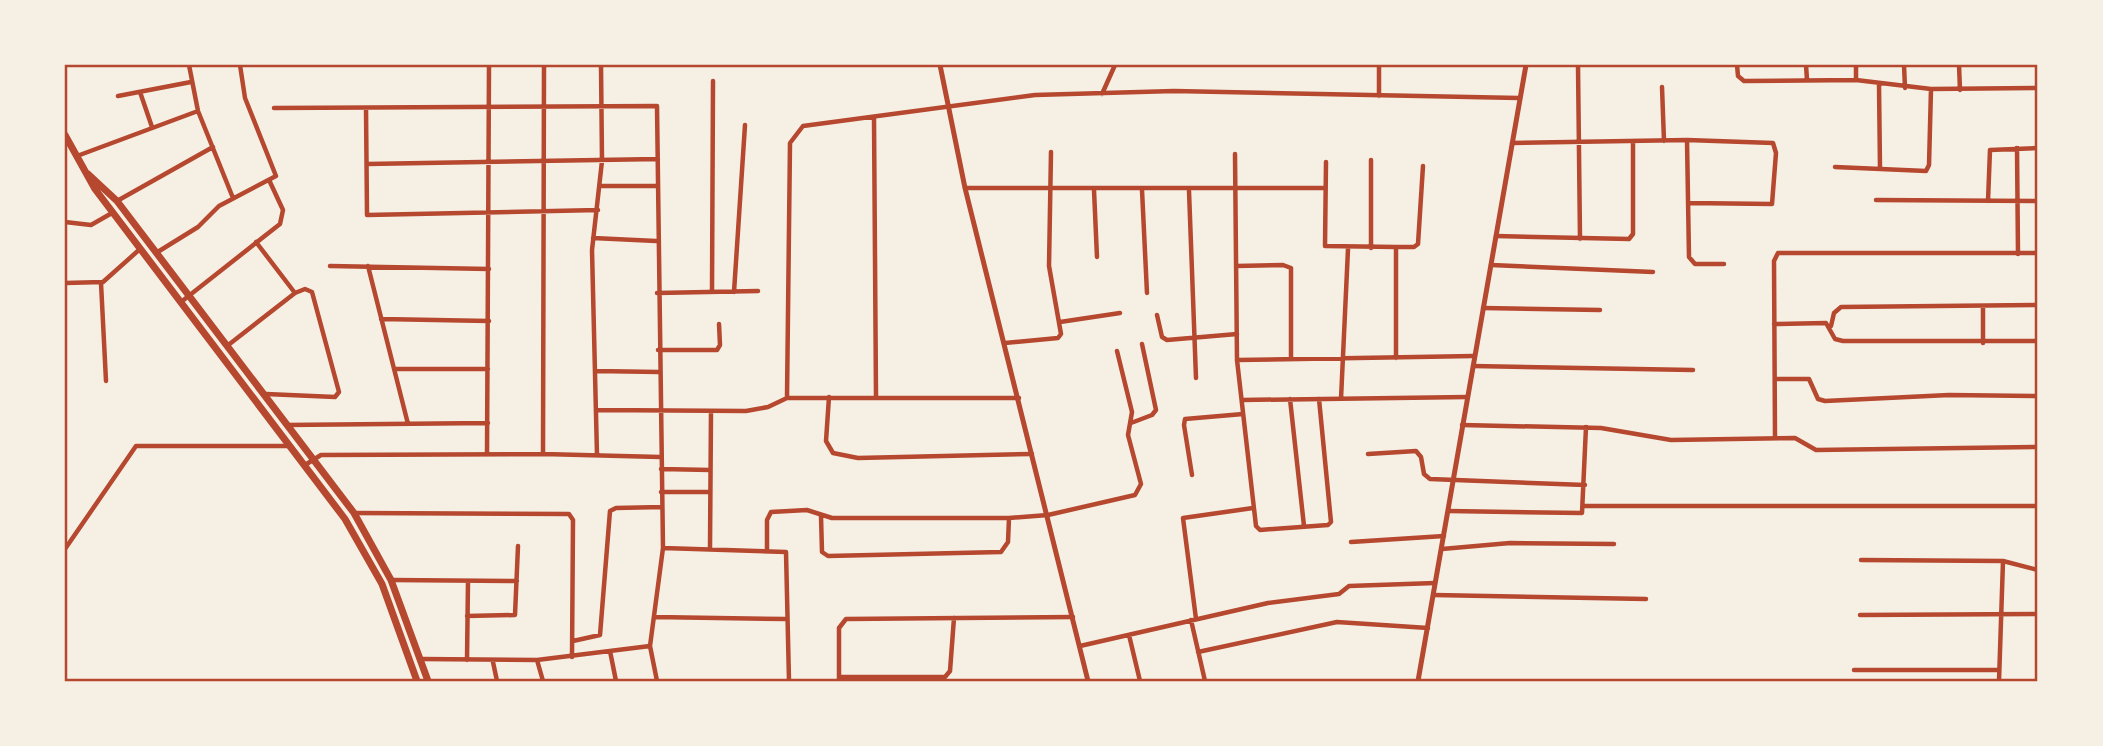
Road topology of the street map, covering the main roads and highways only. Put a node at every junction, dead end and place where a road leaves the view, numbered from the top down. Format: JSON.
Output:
{"nodes":[{"id":1,"x":65,"y":135,"type":"edge"},
{"id":2,"x":88,"y":173,"type":"junction"},
{"id":3,"x":417,"y":681,"type":"edge"},
{"id":4,"x":428,"y":681,"type":"edge"}],
"edges":[{"from":1,"to":2,"type":"highway"},
{"from":2,"to":3,"type":"highway"},
{"from":2,"to":4,"type":"highway"}]}
